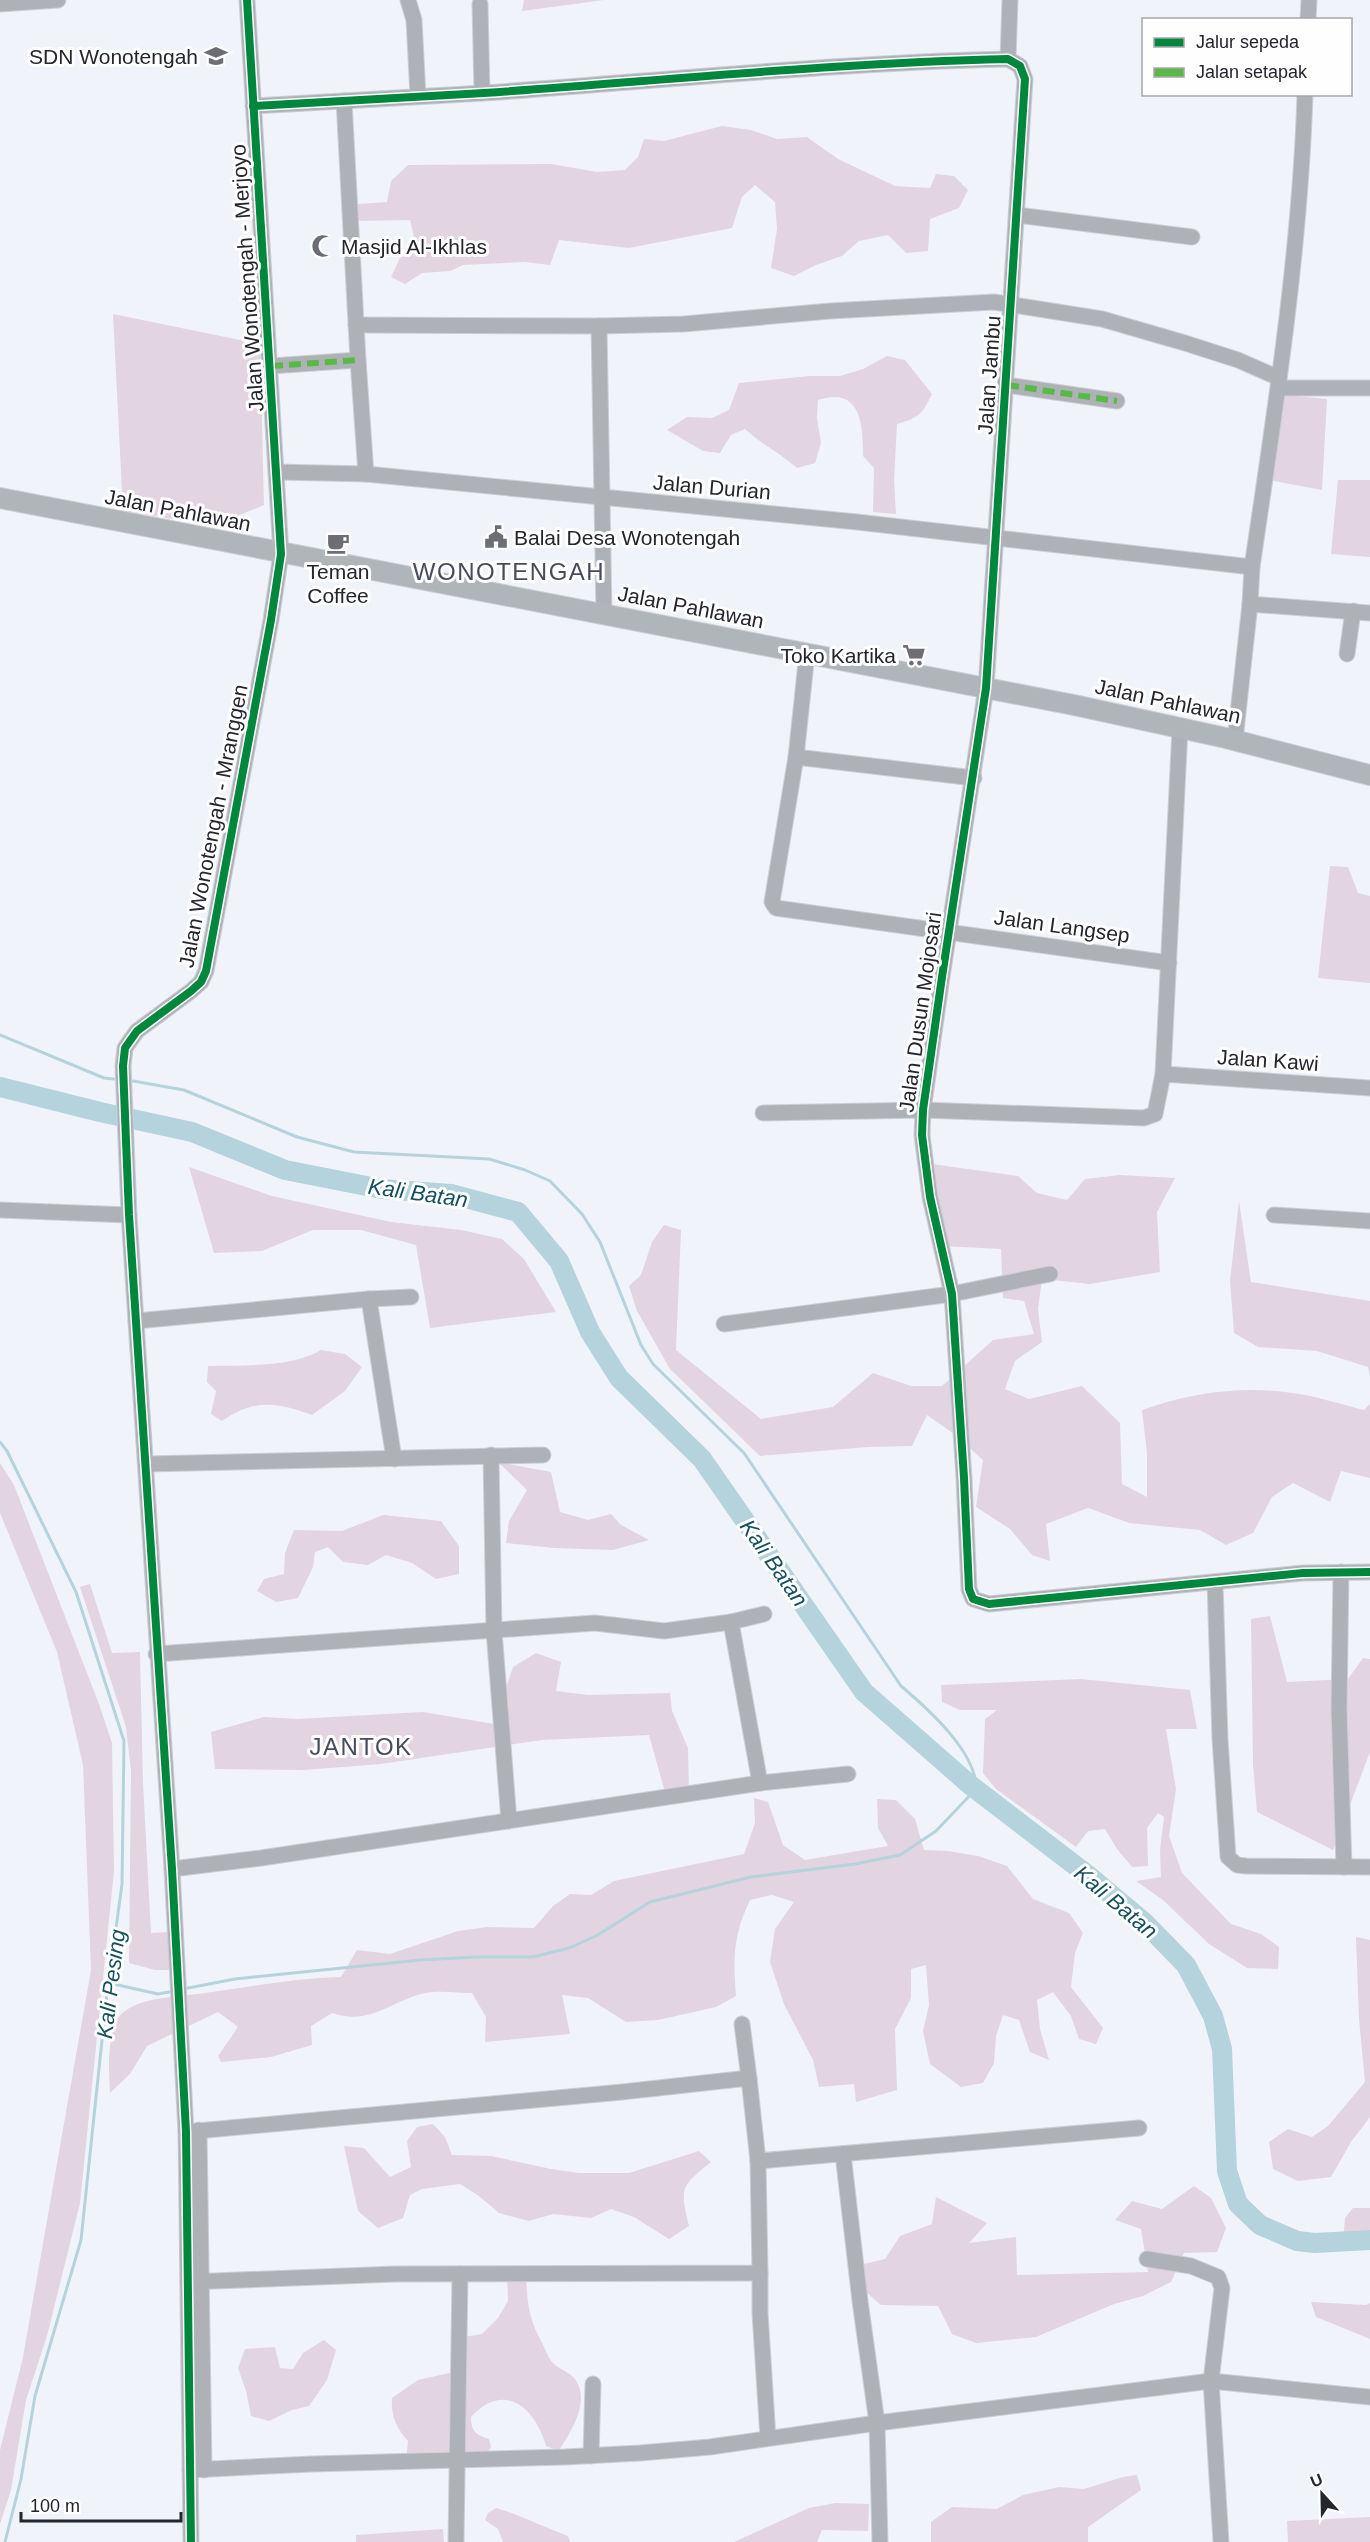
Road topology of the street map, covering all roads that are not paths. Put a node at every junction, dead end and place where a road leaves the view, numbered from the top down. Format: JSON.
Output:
{"nodes":[{"id":1,"x":58,"y":0,"type":"edge"},
{"id":2,"x":247,"y":0,"type":"edge"},
{"id":3,"x":408,"y":0,"type":"edge"},
{"id":4,"x":1010,"y":0,"type":"edge"},
{"id":5,"x":1309,"y":0,"type":"edge"},
{"id":6,"x":0,"y":4,"type":"edge"},
{"id":7,"x":480,"y":4,"type":"dead end"},
{"id":8,"x":1308,"y":18,"type":"edge"},
{"id":9,"x":1014,"y":63,"type":"junction"},
{"id":10,"x":482,"y":93,"type":"junction"},
{"id":11,"x":418,"y":96,"type":"junction"},
{"id":12,"x":1305,"y":96,"type":"edge"},
{"id":13,"x":344,"y":101,"type":"junction"},
{"id":14,"x":253,"y":106,"type":"junction"},
{"id":15,"x":1017,"y":215,"type":"junction"},
{"id":16,"x":1192,"y":237,"type":"dead end"},
{"id":17,"x":1012,"y":303,"type":"junction"},
{"id":18,"x":356,"y":325,"type":"junction"},
{"id":19,"x":599,"y":326,"type":"junction"},
{"id":20,"x":358,"y":360,"type":"junction"},
{"id":21,"x":271,"y":366,"type":"junction"},
{"id":22,"x":1279,"y":382,"type":"junction"},
{"id":23,"x":1007,"y":385,"type":"junction"},
{"id":24,"x":1370,"y":388,"type":"edge"},
{"id":25,"x":1117,"y":400,"type":"dead end"},
{"id":26,"x":277,"y":472,"type":"junction"},
{"id":27,"x":366,"y":474,"type":"junction"},
{"id":28,"x":0,"y":498,"type":"edge"},
{"id":29,"x":603,"y":498,"type":"junction"},
{"id":30,"x":996,"y":539,"type":"junction"},
{"id":31,"x":281,"y":554,"type":"junction"},
{"id":32,"x":1251,"y":567,"type":"junction"},
{"id":33,"x":1250,"y":604,"type":"junction"},
{"id":34,"x":1353,"y":611,"type":"junction"},
{"id":35,"x":1370,"y":613,"type":"edge"},
{"id":36,"x":604,"y":615,"type":"junction"},
{"id":37,"x":807,"y":653,"type":"junction"},
{"id":38,"x":1347,"y":654,"type":"dead end"},
{"id":39,"x":986,"y":688,"type":"junction"},
{"id":40,"x":1180,"y":728,"type":"junction"},
{"id":41,"x":1235,"y":740,"type":"junction"},
{"id":42,"x":796,"y":757,"type":"junction"},
{"id":43,"x":1370,"y":774,"type":"edge"},
{"id":44,"x":974,"y":778,"type":"junction"},
{"id":45,"x":949,"y":931,"type":"junction"},
{"id":46,"x":1169,"y":963,"type":"junction"},
{"id":47,"x":1163,"y":1074,"type":"junction"},
{"id":48,"x":1370,"y":1088,"type":"edge"},
{"id":49,"x":923,"y":1110,"type":"junction"},
{"id":50,"x":763,"y":1113,"type":"dead end"},
{"id":51,"x":0,"y":1210,"type":"edge"},
{"id":52,"x":129,"y":1215,"type":"junction"},
{"id":53,"x":1274,"y":1215,"type":"dead end"},
{"id":54,"x":1370,"y":1221,"type":"edge"},
{"id":55,"x":1050,"y":1274,"type":"dead end"},
{"id":56,"x":952,"y":1294,"type":"junction"},
{"id":57,"x":411,"y":1297,"type":"dead end"},
{"id":58,"x":369,"y":1299,"type":"junction"},
{"id":59,"x":136,"y":1321,"type":"junction"},
{"id":60,"x":724,"y":1324,"type":"dead end"},
{"id":61,"x":490,"y":1455,"type":"junction"},
{"id":62,"x":543,"y":1455,"type":"dead end"},
{"id":63,"x":394,"y":1458,"type":"junction"},
{"id":64,"x":146,"y":1464,"type":"junction"},
{"id":65,"x":1341,"y":1572,"type":"junction"},
{"id":66,"x":1370,"y":1572,"type":"edge"},
{"id":67,"x":1215,"y":1583,"type":"junction"},
{"id":68,"x":764,"y":1614,"type":"dead end"},
{"id":69,"x":731,"y":1622,"type":"junction"},
{"id":70,"x":494,"y":1631,"type":"junction"},
{"id":71,"x":156,"y":1654,"type":"junction"},
{"id":72,"x":848,"y":1774,"type":"dead end"},
{"id":73,"x":760,"y":1783,"type":"junction"},
{"id":74,"x":509,"y":1821,"type":"junction"},
{"id":75,"x":1344,"y":1867,"type":"junction"},
{"id":76,"x":1370,"y":1867,"type":"edge"},
{"id":77,"x":172,"y":1869,"type":"junction"},
{"id":78,"x":742,"y":2024,"type":"dead end"},
{"id":79,"x":749,"y":2078,"type":"junction"},
{"id":80,"x":1139,"y":2128,"type":"dead end"},
{"id":81,"x":192,"y":2131,"type":"junction"},
{"id":82,"x":843,"y":2154,"type":"junction"},
{"id":83,"x":758,"y":2162,"type":"junction"},
{"id":84,"x":1147,"y":2259,"type":"dead end"},
{"id":85,"x":760,"y":2273,"type":"junction"},
{"id":86,"x":460,"y":2274,"type":"junction"},
{"id":87,"x":194,"y":2282,"type":"junction"},
{"id":88,"x":1211,"y":2381,"type":"junction"},
{"id":89,"x":593,"y":2384,"type":"dead end"},
{"id":90,"x":1370,"y":2397,"type":"edge"},
{"id":91,"x":877,"y":2423,"type":"junction"},
{"id":92,"x":768,"y":2438,"type":"junction"},
{"id":93,"x":591,"y":2456,"type":"junction"},
{"id":94,"x":456,"y":2460,"type":"junction"},
{"id":95,"x":197,"y":2470,"type":"junction"},
{"id":96,"x":191,"y":2542,"type":"edge"},
{"id":97,"x":456,"y":2542,"type":"edge"},
{"id":98,"x":880,"y":2542,"type":"edge"},
{"id":99,"x":1221,"y":2542,"type":"edge"}],
"edges":[{"from":1,"to":6,"type":"street"},
{"from":2,"to":14,"type":"street","name":"Jalan Wonotengah - Merjoyo"},
{"from":3,"to":11,"type":"street"},
{"from":4,"to":9,"type":"street","name":"Jalan Jambu"},
{"from":5,"to":8,"type":"street"},
{"from":7,"to":10,"type":"street"},
{"from":9,"to":10,"type":"street"},
{"from":9,"to":15,"type":"street","name":"Jalan Jambu"},
{"from":10,"to":11,"type":"street"},
{"from":11,"to":13,"type":"street"},
{"from":12,"to":22,"type":"street"},
{"from":13,"to":14,"type":"street"},
{"from":13,"to":18,"type":"street"},
{"from":14,"to":21,"type":"street","name":"Jalan Wonotengah - Merjoyo"},
{"from":15,"to":16,"type":"street"},
{"from":15,"to":17,"type":"street","name":"Jalan Jambu"},
{"from":17,"to":19,"type":"street"},
{"from":17,"to":22,"type":"street"},
{"from":17,"to":23,"type":"street","name":"Jalan Jambu"},
{"from":18,"to":19,"type":"street"},
{"from":18,"to":20,"type":"street"},
{"from":19,"to":29,"type":"street"},
{"from":20,"to":21,"type":"street"},
{"from":20,"to":27,"type":"street"},
{"from":21,"to":26,"type":"street","name":"Jalan Wonotengah - Merjoyo"},
{"from":22,"to":24,"type":"street"},
{"from":22,"to":32,"type":"street"},
{"from":23,"to":25,"type":"street"},
{"from":23,"to":30,"type":"street","name":"Jalan Jambu"},
{"from":26,"to":27,"type":"street","name":"Jalan Durian"},
{"from":26,"to":31,"type":"street","name":"Jalan Wonotengah - Merjoyo"},
{"from":27,"to":29,"type":"street","name":"Jalan Durian"},
{"from":28,"to":31,"type":"main road","name":"Jalan Pahlawan"},
{"from":29,"to":30,"type":"street","name":"Jalan Durian"},
{"from":29,"to":36,"type":"street"},
{"from":30,"to":32,"type":"street","name":"Jalan Durian"},
{"from":30,"to":39,"type":"street","name":"Jalan Jambu"},
{"from":31,"to":36,"type":"main road","name":"Jalan Pahlawan"},
{"from":31,"to":52,"type":"street","name":"Jalan Wonotengah - Mranggen"},
{"from":32,"to":33,"type":"street"},
{"from":33,"to":34,"type":"street"},
{"from":33,"to":41,"type":"street"},
{"from":34,"to":35,"type":"street"},
{"from":34,"to":38,"type":"street"},
{"from":36,"to":37,"type":"main road","name":"Jalan Pahlawan"},
{"from":37,"to":39,"type":"main road","name":"Jalan Pahlawan"},
{"from":37,"to":42,"type":"street"},
{"from":39,"to":40,"type":"main road","name":"Jalan Pahlawan"},
{"from":39,"to":44,"type":"street","name":"Jalan Dusun Mojosari"},
{"from":40,"to":41,"type":"main road","name":"Jalan Pahlawan"},
{"from":40,"to":46,"type":"street"},
{"from":41,"to":43,"type":"main road","name":"Jalan Pahlawan"},
{"from":42,"to":44,"type":"street"},
{"from":42,"to":45,"type":"street","name":"Jalan Langsep"},
{"from":44,"to":45,"type":"street","name":"Jalan Dusun Mojosari"},
{"from":45,"to":46,"type":"street","name":"Jalan Langsep"},
{"from":45,"to":49,"type":"street","name":"Jalan Dusun Mojosari"},
{"from":46,"to":47,"type":"street"},
{"from":47,"to":48,"type":"street","name":"Jalan Kawi"},
{"from":47,"to":49,"type":"street"},
{"from":49,"to":50,"type":"street"},
{"from":49,"to":56,"type":"street","name":"Jalan Dusun Mojosari"},
{"from":51,"to":52,"type":"street"},
{"from":52,"to":59,"type":"street","name":"Jalan Wonotengah - Mranggen"},
{"from":53,"to":54,"type":"street"},
{"from":55,"to":56,"type":"street"},
{"from":56,"to":60,"type":"street"},
{"from":56,"to":67,"type":"street","name":"Jalan Dusun Mojosari"},
{"from":57,"to":58,"type":"street"},
{"from":58,"to":59,"type":"street"},
{"from":58,"to":63,"type":"street"},
{"from":59,"to":64,"type":"street","name":"Jalan Wonotengah - Mranggen"},
{"from":61,"to":62,"type":"street"},
{"from":61,"to":63,"type":"street"},
{"from":61,"to":70,"type":"street"},
{"from":63,"to":64,"type":"street"},
{"from":64,"to":71,"type":"street","name":"Jalan Wonotengah - Mranggen"},
{"from":65,"to":66,"type":"street"},
{"from":65,"to":67,"type":"street"},
{"from":65,"to":75,"type":"street"},
{"from":67,"to":75,"type":"street"},
{"from":68,"to":69,"type":"street"},
{"from":69,"to":70,"type":"street"},
{"from":69,"to":73,"type":"street"},
{"from":70,"to":71,"type":"street"},
{"from":70,"to":74,"type":"street"},
{"from":71,"to":77,"type":"street","name":"Jalan Wonotengah - Mranggen"},
{"from":72,"to":73,"type":"street"},
{"from":73,"to":74,"type":"street"},
{"from":74,"to":77,"type":"street"},
{"from":75,"to":76,"type":"street"},
{"from":77,"to":81,"type":"street","name":"Jalan Wonotengah - Mranggen"},
{"from":78,"to":79,"type":"street"},
{"from":79,"to":81,"type":"street"},
{"from":79,"to":83,"type":"street"},
{"from":80,"to":82,"type":"street"},
{"from":81,"to":87,"type":"street","name":"Jalan Wonotengah - Mranggen"},
{"from":82,"to":83,"type":"street"},
{"from":82,"to":91,"type":"street"},
{"from":83,"to":85,"type":"street"},
{"from":84,"to":88,"type":"street"},
{"from":85,"to":86,"type":"street"},
{"from":85,"to":92,"type":"street"},
{"from":86,"to":87,"type":"street"},
{"from":86,"to":94,"type":"street"},
{"from":87,"to":95,"type":"street","name":"Jalan Wonotengah - Mranggen"},
{"from":88,"to":90,"type":"street"},
{"from":88,"to":91,"type":"street"},
{"from":88,"to":99,"type":"street"},
{"from":89,"to":93,"type":"street"},
{"from":91,"to":92,"type":"street"},
{"from":91,"to":98,"type":"street"},
{"from":92,"to":93,"type":"street"},
{"from":93,"to":94,"type":"street"},
{"from":94,"to":95,"type":"street"},
{"from":94,"to":97,"type":"street"},
{"from":95,"to":96,"type":"street","name":"Jalan Wonotengah - Mranggen"}]}
